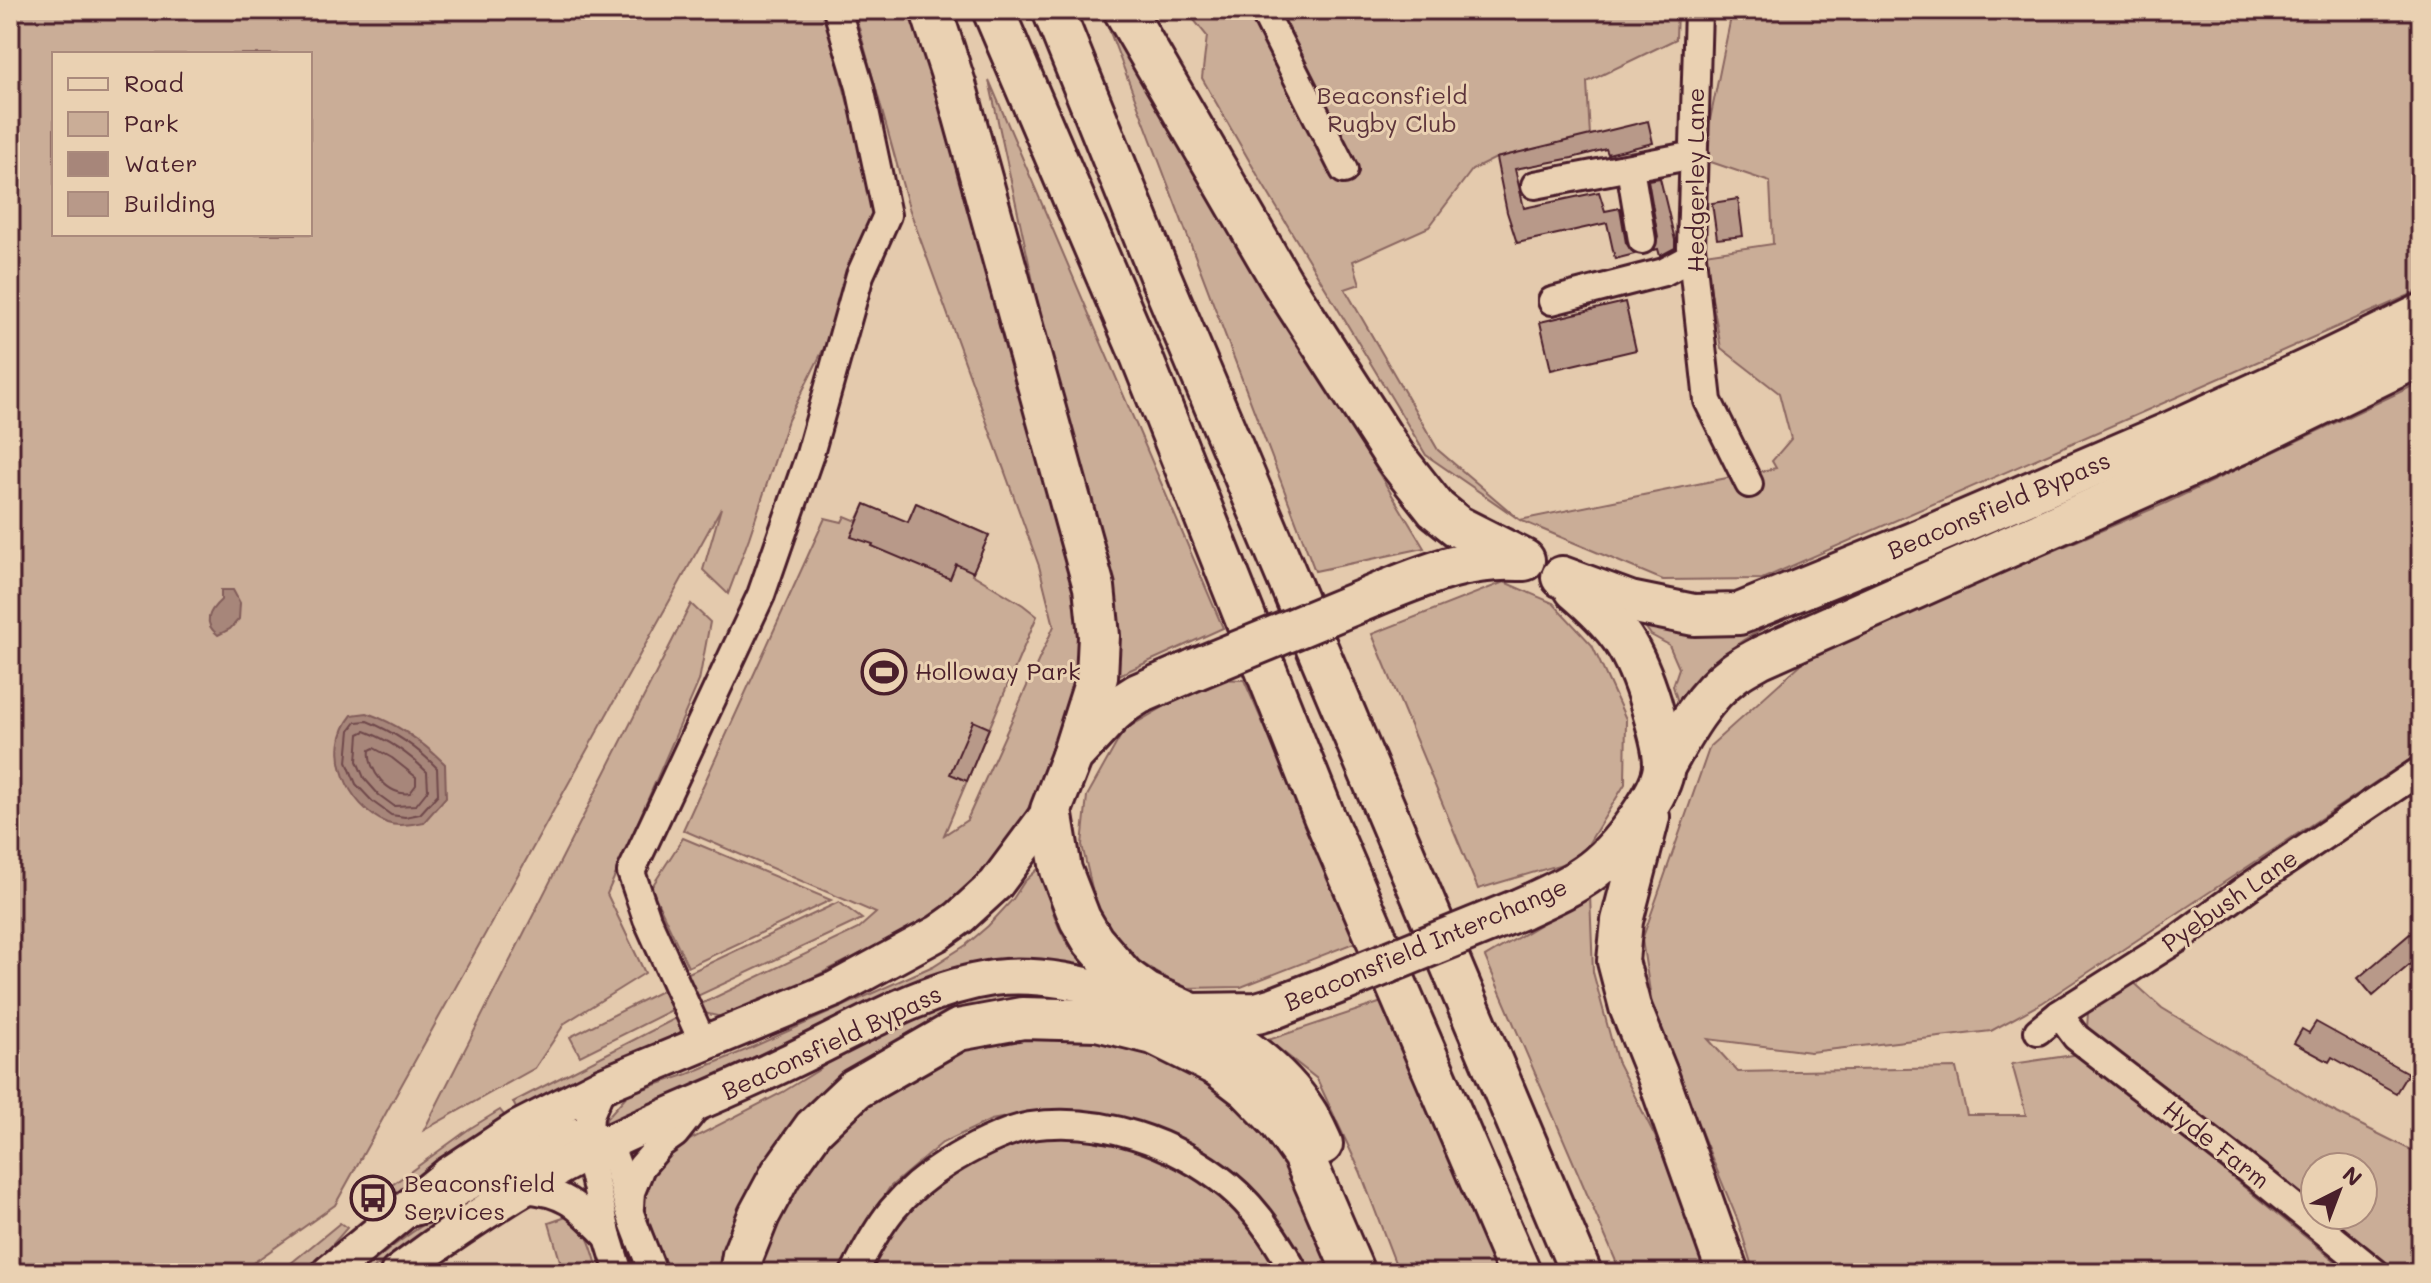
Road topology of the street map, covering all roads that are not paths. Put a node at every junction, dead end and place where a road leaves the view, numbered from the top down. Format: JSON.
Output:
{"nodes":[{"id":1,"x":837,"y":10,"type":"edge"},
{"id":2,"x":931,"y":10,"type":"edge"},
{"id":3,"x":993,"y":10,"type":"edge"},
{"id":4,"x":1053,"y":10,"type":"edge"},
{"id":5,"x":1124,"y":10,"type":"edge"},
{"id":6,"x":1263,"y":10,"type":"edge"},
{"id":7,"x":1698,"y":10,"type":"edge"},
{"id":8,"x":1694,"y":155,"type":"junction"},
{"id":9,"x":1630,"y":168,"type":"junction"},
{"id":10,"x":1344,"y":170,"type":"dead end"},
{"id":11,"x":1535,"y":185,"type":"dead end"},
{"id":12,"x":1642,"y":240,"type":"dead end"},
{"id":13,"x":1692,"y":257,"type":"junction"},
{"id":14,"x":1552,"y":301,"type":"dead end"},
{"id":15,"x":2421,"y":315,"type":"edge"},
{"id":16,"x":2421,"y":355,"type":"edge"},
{"id":17,"x":1749,"y":484,"type":"dead end"},
{"id":18,"x":1524,"y":560,"type":"junction"},
{"id":19,"x":1562,"y":577,"type":"junction"},
{"id":20,"x":1072,"y":756,"type":"junction"},
{"id":21,"x":2421,"y":770,"type":"edge"},
{"id":22,"x":1660,"y":780,"type":"junction"},
{"id":23,"x":1051,"y":810,"type":"junction"},
{"id":24,"x":1185,"y":1011,"type":"junction"},
{"id":25,"x":2059,"y":1014,"type":"junction"},
{"id":26,"x":2038,"y":1031,"type":"dead end"},
{"id":27,"x":704,"y":1045,"type":"junction"},
{"id":28,"x":603,"y":1085,"type":"junction"},
{"id":29,"x":699,"y":1104,"type":"junction"},
{"id":30,"x":594,"y":1143,"type":"junction"},
{"id":31,"x":524,"y":1189,"type":"junction"},
{"id":32,"x":630,"y":1213,"type":"junction"},
{"id":33,"x":395,"y":1217,"type":"junction"},
{"id":34,"x":608,"y":1237,"type":"junction"},
{"id":35,"x":329,"y":1273,"type":"edge"},
{"id":36,"x":398,"y":1273,"type":"edge"},
{"id":37,"x":619,"y":1273,"type":"edge"},
{"id":38,"x":653,"y":1273,"type":"edge"},
{"id":39,"x":740,"y":1273,"type":"edge"},
{"id":40,"x":854,"y":1273,"type":"edge"},
{"id":41,"x":1295,"y":1273,"type":"edge"},
{"id":42,"x":1354,"y":1273,"type":"edge"},
{"id":43,"x":1378,"y":1273,"type":"edge"},
{"id":44,"x":1520,"y":1273,"type":"edge"},
{"id":45,"x":1581,"y":1273,"type":"edge"},
{"id":46,"x":1728,"y":1273,"type":"edge"},
{"id":47,"x":2376,"y":1273,"type":"edge"}],
"edges":[{"from":1,"to":27,"type":"street"},
{"from":2,"to":20,"type":"highway"},
{"from":3,"to":44,"type":"highway"},
{"from":4,"to":45,"type":"highway"},
{"from":5,"to":18,"type":"highway"},
{"from":6,"to":10,"type":"street"},
{"from":7,"to":8,"type":"street","name":"Hedgerley Lane"},
{"from":8,"to":9,"type":"street"},
{"from":8,"to":13,"type":"street","name":"Hedgerley Lane"},
{"from":9,"to":11,"type":"street"},
{"from":9,"to":12,"type":"street"},
{"from":13,"to":14,"type":"street"},
{"from":13,"to":17,"type":"street","name":"Hedgerley Lane"},
{"from":15,"to":19,"type":"highway","name":"Beaconsfield Bypass"},
{"from":16,"to":22,"type":"highway","name":"Beaconsfield Bypass"},
{"from":18,"to":19,"type":"highway"},
{"from":18,"to":20,"type":"highway","bridge":true},
{"from":19,"to":22,"type":"highway"},
{"from":20,"to":23,"type":"highway"},
{"from":21,"to":25,"type":"street","name":"Pyebush Lane"},
{"from":22,"to":24,"type":"highway","name":"Beaconsfield Interchange","bridge":true},
{"from":22,"to":46,"type":"highway"},
{"from":23,"to":24,"type":"highway","name":"Beaconsfield Interchange"},
{"from":23,"to":27,"type":"main road","name":"Beaconsfield Bypass"},
{"from":24,"to":29,"type":"main road","name":"Beaconsfield Bypass"},
{"from":24,"to":43,"type":"highway"},
{"from":25,"to":26,"type":"street","name":"Pyebush Lane"},
{"from":25,"to":47,"type":"street","name":"Hyde Farm"},
{"from":27,"to":28,"type":"main road","name":"Beaconsfield Bypass"},
{"from":28,"to":30,"type":"street"},
{"from":28,"to":33,"type":"main road","name":"Beaconsfield Bypass"},
{"from":29,"to":30,"type":"main road","name":"Beaconsfield Bypass"},
{"from":29,"to":32,"type":"street"},
{"from":30,"to":31,"type":"main road","name":"Beaconsfield Bypass"},
{"from":30,"to":32,"type":"street"},
{"from":30,"to":33,"type":"street"},
{"from":30,"to":34,"type":"street"},
{"from":31,"to":34,"type":"street"},
{"from":31,"to":36,"type":"main road","name":"Beaconsfield Bypass"},
{"from":32,"to":38,"type":"street"},
{"from":33,"to":35,"type":"main road","name":"Beaconsfield Bypass"},
{"from":34,"to":37,"type":"street"},
{"from":39,"to":42,"type":"highway"},
{"from":40,"to":41,"type":"street"}]}
